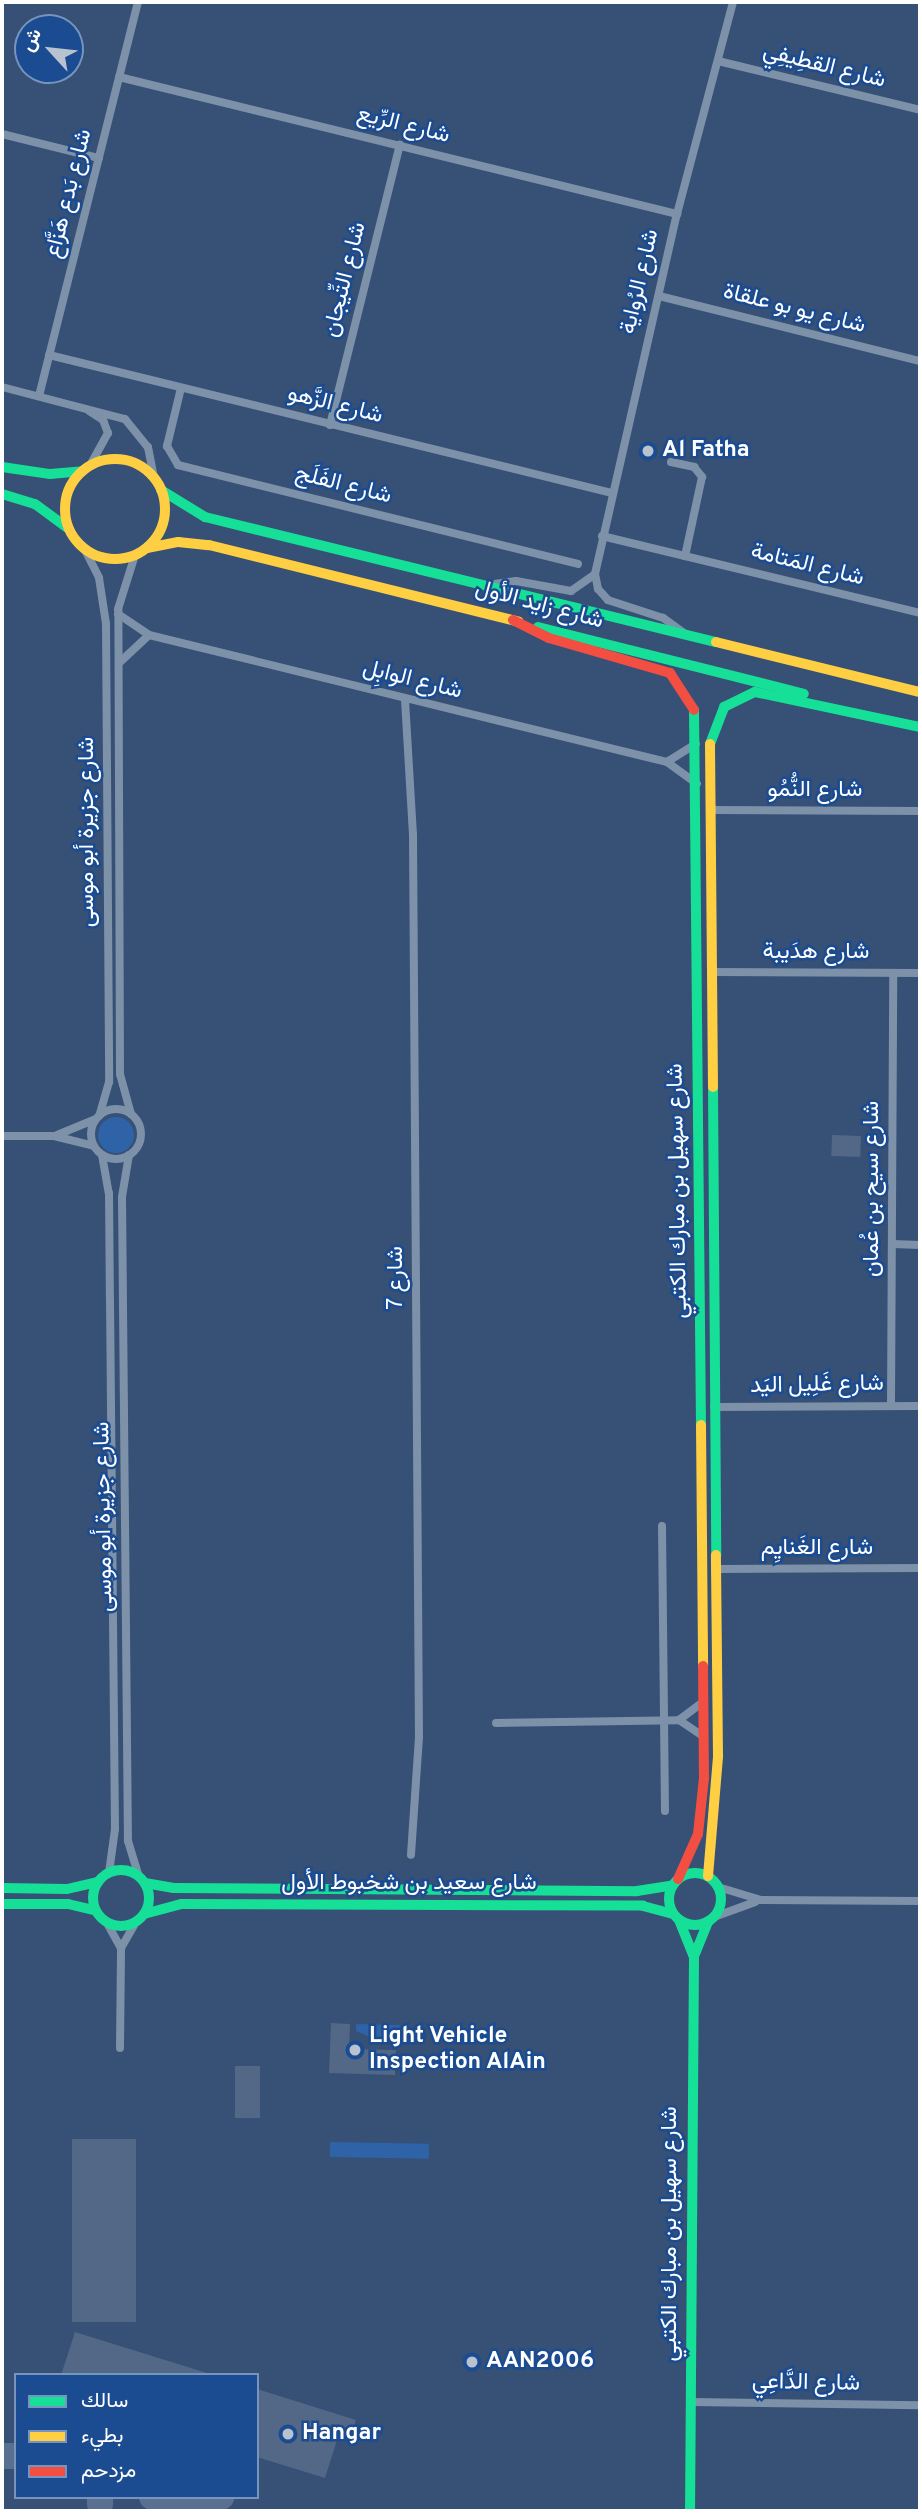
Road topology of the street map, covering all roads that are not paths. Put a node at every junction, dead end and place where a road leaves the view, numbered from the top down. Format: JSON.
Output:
{"nodes":[{"id":1,"x":138,"y":2,"type":"edge"},
{"id":2,"x":733,"y":2,"type":"edge"},
{"id":3,"x":718,"y":61,"type":"junction"},
{"id":4,"x":119,"y":77,"type":"junction"},
{"id":5,"x":920,"y":110,"type":"edge"},
{"id":6,"x":2,"y":134,"type":"edge"},
{"id":7,"x":400,"y":145,"type":"junction"},
{"id":8,"x":99,"y":158,"type":"junction"},
{"id":9,"x":677,"y":214,"type":"junction"},
{"id":10,"x":659,"y":296,"type":"junction"},
{"id":11,"x":49,"y":355,"type":"junction"},
{"id":12,"x":920,"y":361,"type":"edge"},
{"id":13,"x":2,"y":387,"type":"edge"},
{"id":14,"x":181,"y":388,"type":"junction"},
{"id":15,"x":39,"y":396,"type":"junction"},
{"id":16,"x":84,"y":408,"type":"junction"},
{"id":17,"x":330,"y":425,"type":"junction"},
{"id":18,"x":671,"y":462,"type":"dead end"},
{"id":19,"x":2,"y":467,"type":"edge"},
{"id":20,"x":86,"y":469,"type":"junction"},
{"id":21,"x":154,"y":478,"type":"junction"},
{"id":22,"x":161,"y":490,"type":"junction"},
{"id":23,"x":612,"y":493,"type":"junction"},
{"id":24,"x":2,"y":494,"type":"edge"},
{"id":25,"x":69,"y":529,"type":"junction"},
{"id":26,"x":602,"y":536,"type":"junction"},
{"id":27,"x":147,"y":548,"type":"junction"},
{"id":28,"x":85,"y":550,"type":"junction"},
{"id":29,"x":135,"y":555,"type":"junction"},
{"id":30,"x":685,"y":556,"type":"junction"},
{"id":31,"x":578,"y":564,"type":"dead end"},
{"id":32,"x":594,"y":574,"type":"junction"},
{"id":33,"x":487,"y":585,"type":"junction"},
{"id":34,"x":920,"y":613,"type":"edge"},
{"id":35,"x":118,"y":614,"type":"junction"},
{"id":36,"x":513,"y":620,"type":"junction"},
{"id":37,"x":685,"y":634,"type":"junction"},
{"id":38,"x":149,"y":635,"type":"junction"},
{"id":39,"x":118,"y":664,"type":"junction"},
{"id":40,"x":920,"y":692,"type":"edge"},
{"id":41,"x":405,"y":700,"type":"junction"},
{"id":42,"x":920,"y":721,"type":"edge"},
{"id":43,"x":920,"y":727,"type":"edge"},
{"id":44,"x":698,"y":741,"type":"junction"},
{"id":45,"x":667,"y":762,"type":"junction"},
{"id":46,"x":699,"y":786,"type":"junction"},
{"id":47,"x":710,"y":810,"type":"junction"},
{"id":48,"x":920,"y":810,"type":"edge"},
{"id":49,"x":712,"y":972,"type":"junction"},
{"id":50,"x":893,"y":973,"type":"junction"},
{"id":51,"x":920,"y":973,"type":"edge"},
{"id":52,"x":131,"y":1114,"type":"junction"},
{"id":53,"x":97,"y":1117,"type":"junction"},
{"id":54,"x":2,"y":1136,"type":"edge"},
{"id":55,"x":54,"y":1136,"type":"junction"},
{"id":56,"x":93,"y":1146,"type":"junction"},
{"id":57,"x":102,"y":1155,"type":"junction"},
{"id":58,"x":129,"y":1155,"type":"junction"},
{"id":59,"x":892,"y":1244,"type":"junction"},
{"id":60,"x":920,"y":1245,"type":"edge"},
{"id":61,"x":891,"y":1405,"type":"junction"},
{"id":62,"x":920,"y":1406,"type":"edge"},
{"id":63,"x":714,"y":1407,"type":"junction"},
{"id":64,"x":662,"y":1526,"type":"dead end"},
{"id":65,"x":920,"y":1568,"type":"edge"},
{"id":66,"x":715,"y":1569,"type":"junction"},
{"id":67,"x":704,"y":1700,"type":"junction"},
{"id":68,"x":664,"y":1720,"type":"junction"},
{"id":69,"x":679,"y":1720,"type":"junction"},
{"id":70,"x":496,"y":1723,"type":"dead end"},
{"id":71,"x":704,"y":1737,"type":"junction"},
{"id":72,"x":665,"y":1811,"type":"dead end"},
{"id":73,"x":411,"y":1855,"type":"dead end"},
{"id":74,"x":109,"y":1873,"type":"junction"},
{"id":75,"x":708,"y":1876,"type":"junction"},
{"id":76,"x":142,"y":1880,"type":"junction"},
{"id":77,"x":98,"y":1882,"type":"junction"},
{"id":78,"x":676,"y":1882,"type":"junction"},
{"id":79,"x":718,"y":1887,"type":"junction"},
{"id":80,"x":2,"y":1888,"type":"edge"},
{"id":81,"x":761,"y":1900,"type":"junction"},
{"id":82,"x":920,"y":1901,"type":"edge"},
{"id":83,"x":2,"y":1904,"type":"edge"},
{"id":84,"x":95,"y":1910,"type":"junction"},
{"id":85,"x":676,"y":1917,"type":"junction"},
{"id":86,"x":140,"y":1918,"type":"junction"},
{"id":87,"x":711,"y":1919,"type":"junction"},
{"id":88,"x":107,"y":1923,"type":"junction"},
{"id":89,"x":121,"y":1948,"type":"junction"},
{"id":90,"x":694,"y":1957,"type":"junction"},
{"id":91,"x":120,"y":2048,"type":"dead end"},
{"id":92,"x":691,"y":2402,"type":"junction"},
{"id":93,"x":920,"y":2405,"type":"edge"},
{"id":94,"x":690,"y":2511,"type":"edge"}],
"edges":[{"from":1,"to":4,"type":"street","name":"شارع بَدع هَزَّاع"},
{"from":2,"to":3,"type":"street","name":"شارع الرُواية"},
{"from":3,"to":5,"type":"street","name":"شارع القطِيفِي"},
{"from":3,"to":9,"type":"street","name":"شارع الرُواية"},
{"from":4,"to":7,"type":"street","name":"شارع الرِّيع"},
{"from":4,"to":8,"type":"street","name":"شارع بَدع هَزَّاع"},
{"from":6,"to":8,"type":"street"},
{"from":7,"to":9,"type":"street","name":"شارع الرِّيع"},
{"from":7,"to":17,"type":"street","name":"شارع التِّيجان"},
{"from":8,"to":11,"type":"street","name":"شارع بَدع هَزَّاع"},
{"from":9,"to":10,"type":"street","name":"شارع الرُواية"},
{"from":10,"to":12,"type":"street","name":"شارع يو بو علقاة"},
{"from":10,"to":23,"type":"street","name":"شارع الرُواية"},
{"from":11,"to":14,"type":"street","name":"شارع الزَّهو"},
{"from":11,"to":15,"type":"street","name":"شارع بَدع هَزَّاع"},
{"from":13,"to":15,"type":"street"},
{"from":14,"to":17,"type":"street","name":"شارع الزَّهو"},
{"from":14,"to":31,"type":"street","name":"شارع الفَلَج"},
{"from":15,"to":16,"type":"street"},
{"from":16,"to":20,"type":"street"},
{"from":16,"to":21,"type":"street"},
{"from":17,"to":23,"type":"street","name":"شارع الزَّهو"},
{"from":18,"to":30,"type":"street"},
{"from":19,"to":20,"type":"street"},
{"from":20,"to":21,"type":"street"},
{"from":20,"to":25,"type":"street"},
{"from":21,"to":22,"type":"street"},
{"from":22,"to":27,"type":"street"},
{"from":22,"to":33,"type":"street","name":"شارع زايد الأول"},
{"from":23,"to":26,"type":"street","name":"شارع الرُواية"},
{"from":24,"to":25,"type":"street"},
{"from":25,"to":28,"type":"street"},
{"from":26,"to":30,"type":"street","name":"شارع المَتامة"},
{"from":26,"to":32,"type":"street","name":"شارع الرُواية"},
{"from":27,"to":29,"type":"street"},
{"from":27,"to":36,"type":"street","name":"شارع زايد الأول"},
{"from":28,"to":29,"type":"street"},
{"from":28,"to":53,"type":"street","name":"شارع جزيرة أبو موسى"},
{"from":29,"to":35,"type":"street","name":"شارع جزيرة أبو موسى"},
{"from":30,"to":34,"type":"street","name":"شارع المَتامة"},
{"from":32,"to":33,"type":"street"},
{"from":32,"to":37,"type":"street"},
{"from":33,"to":37,"type":"street","name":"شارع زايد الأول"},
{"from":35,"to":38,"type":"street","name":"شارع الوابِل"},
{"from":35,"to":39,"type":"street","name":"شارع جزيرة أبو موسى"},
{"from":36,"to":42,"type":"street","name":"شارع زايد الأول"},
{"from":36,"to":44,"type":"street","name":"شارع سهيل بن مبارك الكتبي"},
{"from":37,"to":40,"type":"street","name":"شارع زايد الأول"},
{"from":38,"to":39,"type":"street"},
{"from":38,"to":41,"type":"street","name":"شارع الوابِل"},
{"from":39,"to":52,"type":"street","name":"شارع جزيرة أبو موسى"},
{"from":41,"to":45,"type":"street","name":"شارع الوابِل"},
{"from":41,"to":73,"type":"street","name":"شارع 7"},
{"from":43,"to":47,"type":"street","name":"شارع سهيل بن مبارك الكتبي"},
{"from":44,"to":45,"type":"street"},
{"from":44,"to":46,"type":"street","name":"شارع سهيل بن مبارك الكتبي"},
{"from":45,"to":46,"type":"street","name":"شارع الوابِل"},
{"from":46,"to":67,"type":"street","name":"شارع سهيل بن مبارك الكتبي"},
{"from":47,"to":48,"type":"street","name":"شارع النُّمُو"},
{"from":47,"to":49,"type":"street","name":"شارع سهيل بن مبارك الكتبي"},
{"from":49,"to":50,"type":"street","name":"شارع هدَيبة"},
{"from":49,"to":63,"type":"street","name":"شارع سهيل بن مبارك الكتبي"},
{"from":50,"to":51,"type":"street","name":"شارع هدَيبة"},
{"from":50,"to":59,"type":"street","name":"شارع سيح بن عُمان"},
{"from":52,"to":53,"type":"street"},
{"from":52,"to":58,"type":"street"},
{"from":53,"to":55,"type":"street"},
{"from":53,"to":56,"type":"street"},
{"from":54,"to":55,"type":"street"},
{"from":55,"to":56,"type":"street"},
{"from":56,"to":57,"type":"street"},
{"from":57,"to":58,"type":"street"},
{"from":57,"to":74,"type":"street","name":"شارع جزيرة أبو موسى"},
{"from":58,"to":76,"type":"street","name":"شارع جزيرة أبو موسى"},
{"from":59,"to":60,"type":"street"},
{"from":59,"to":61,"type":"street","name":"شارع سيح بن عُمان"},
{"from":61,"to":62,"type":"street","name":"شارع غَلِيل اليَد"},
{"from":61,"to":63,"type":"street","name":"شارع غَلِيل اليَد"},
{"from":63,"to":66,"type":"street","name":"شارع سهيل بن مبارك الكتبي"},
{"from":64,"to":68,"type":"street"},
{"from":65,"to":66,"type":"street","name":"شارع الغَنايِم"},
{"from":66,"to":75,"type":"street","name":"شارع سهيل بن مبارك الكتبي"},
{"from":67,"to":69,"type":"street"},
{"from":67,"to":71,"type":"street","name":"شارع سهيل بن مبارك الكتبي"},
{"from":68,"to":69,"type":"street"},
{"from":68,"to":70,"type":"street"},
{"from":68,"to":72,"type":"street"},
{"from":69,"to":71,"type":"street"},
{"from":71,"to":78,"type":"street","name":"شارع سهيل بن مبارك الكتبي"},
{"from":74,"to":76,"type":"street"},
{"from":74,"to":77,"type":"street"},
{"from":75,"to":78,"type":"street"},
{"from":75,"to":79,"type":"street"},
{"from":76,"to":78,"type":"street","name":"شارع سعيد بن شخبوط الأول"},
{"from":76,"to":86,"type":"street"},
{"from":77,"to":80,"type":"street"},
{"from":77,"to":84,"type":"street"},
{"from":78,"to":85,"type":"street"},
{"from":79,"to":81,"type":"street"},
{"from":79,"to":87,"type":"street"},
{"from":81,"to":82,"type":"street"},
{"from":81,"to":87,"type":"street"},
{"from":83,"to":84,"type":"street"},
{"from":84,"to":88,"type":"street"},
{"from":85,"to":86,"type":"street","name":"شارع سعيد بن شخبوط الأول"},
{"from":85,"to":87,"type":"street"},
{"from":85,"to":90,"type":"street","name":"شارع سهيل بن مبارك الكتبي"},
{"from":86,"to":88,"type":"street"},
{"from":86,"to":89,"type":"street"},
{"from":87,"to":90,"type":"street","name":"شارع سهيل بن مبارك الكتبي"},
{"from":88,"to":89,"type":"street"},
{"from":89,"to":91,"type":"street"},
{"from":90,"to":92,"type":"street","name":"شارع سهيل بن مبارك الكتبي"},
{"from":92,"to":93,"type":"street","name":"شارع الدَّاعِي"},
{"from":92,"to":94,"type":"street","name":"شارع سهيل بن مبارك الكتبي"}]}
